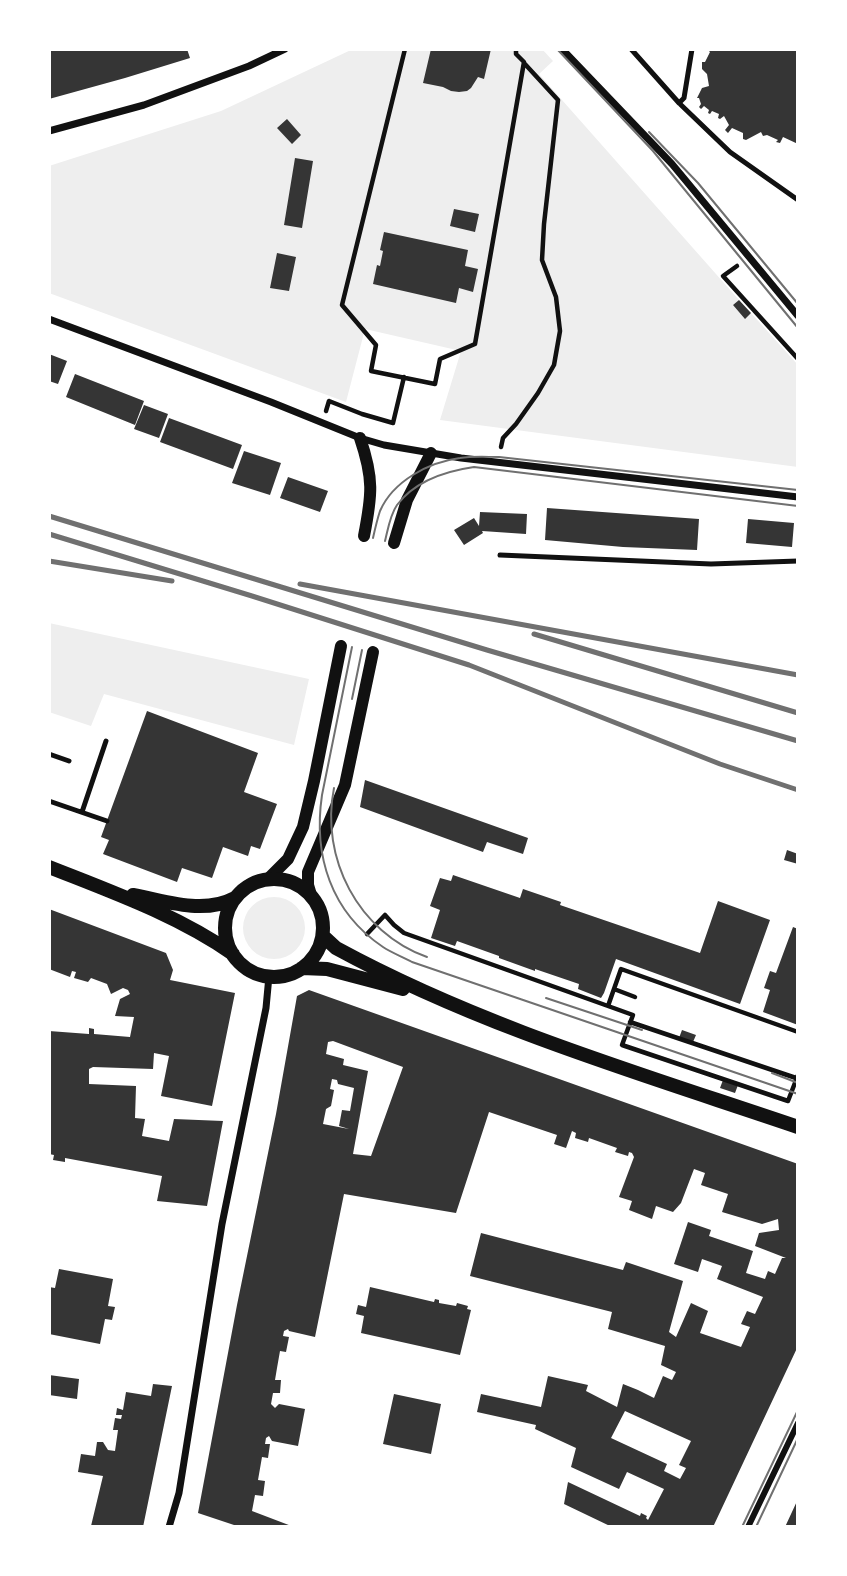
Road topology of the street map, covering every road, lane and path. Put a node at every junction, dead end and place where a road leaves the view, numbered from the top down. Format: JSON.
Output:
{"nodes":[{"id":1,"x":285,"y":49,"type":"edge"},
{"id":2,"x":405,"y":49,"type":"edge"},
{"id":3,"x":516,"y":49,"type":"edge"},
{"id":4,"x":562,"y":49,"type":"edge"},
{"id":5,"x":631,"y":49,"type":"edge"},
{"id":6,"x":692,"y":49,"type":"edge"},
{"id":7,"x":524,"y":62,"type":"junction"},
{"id":8,"x":679,"y":103,"type":"junction"},
{"id":9,"x":49,"y":131,"type":"edge"},
{"id":10,"x":798,"y":200,"type":"edge"},
{"id":11,"x":723,"y":276,"type":"dead end"},
{"id":12,"x":798,"y":316,"type":"edge"},
{"id":13,"x":49,"y":319,"type":"edge"},
{"id":14,"x":798,"y":359,"type":"edge"},
{"id":15,"x":404,"y":377,"type":"junction"},
{"id":16,"x":322,"y":421,"type":"junction"},
{"id":17,"x":360,"y":438,"type":"junction"},
{"id":18,"x":430,"y":453,"type":"junction"},
{"id":19,"x":498,"y":462,"type":"junction"},
{"id":20,"x":798,"y":497,"type":"edge"},
{"id":21,"x":363,"y":536,"type":"dead end"},
{"id":22,"x":394,"y":543,"type":"dead end"},
{"id":23,"x":500,"y":555,"type":"dead end"},
{"id":24,"x":798,"y":561,"type":"edge"},
{"id":25,"x":341,"y":646,"type":"dead end"},
{"id":26,"x":373,"y":652,"type":"dead end"},
{"id":27,"x":106,"y":741,"type":"dead end"},
{"id":28,"x":49,"y":754,"type":"edge"},
{"id":29,"x":69,"y":761,"type":"dead end"},
{"id":30,"x":49,"y":800,"type":"edge"},
{"id":31,"x":82,"y":812,"type":"junction"},
{"id":32,"x":107,"y":821,"type":"dead end"},
{"id":33,"x":49,"y":867,"type":"edge"},
{"id":34,"x":268,"y":879,"type":"junction"},
{"id":35,"x":111,"y":891,"type":"junction"},
{"id":36,"x":311,"y":895,"type":"junction"},
{"id":37,"x":235,"y":898,"type":"junction"},
{"id":38,"x":367,"y":934,"type":"dead end"},
{"id":39,"x":323,"y":936,"type":"junction"},
{"id":40,"x":233,"y":954,"type":"junction"},
{"id":41,"x":302,"y":968,"type":"junction"},
{"id":42,"x":269,"y":976,"type":"junction"},
{"id":43,"x":614,"y":989,"type":"junction"},
{"id":44,"x":435,"y":997,"type":"junction"},
{"id":45,"x":635,"y":997,"type":"dead end"},
{"id":46,"x":608,"y":1006,"type":"junction"},
{"id":47,"x":630,"y":1021,"type":"junction"},
{"id":48,"x":798,"y":1032,"type":"edge"},
{"id":49,"x":797,"y":1076,"type":"edge"},
{"id":50,"x":798,"y":1127,"type":"edge"},
{"id":51,"x":798,"y":1423,"type":"edge"},
{"id":52,"x":169,"y":1527,"type":"edge"},
{"id":53,"x":748,"y":1527,"type":"edge"}],
"edges":[{"from":1,"to":9,"type":"street"},
{"from":2,"to":15,"type":"path"},
{"from":3,"to":7,"type":"path"},
{"from":4,"to":12,"type":"street"},
{"from":5,"to":8,"type":"lane"},
{"from":6,"to":8,"type":"lane"},
{"from":7,"to":15,"type":"path"},
{"from":7,"to":19,"type":"path"},
{"from":8,"to":10,"type":"lane"},
{"from":11,"to":14,"type":"path"},
{"from":13,"to":16,"type":"street"},
{"from":15,"to":16,"type":"path"},
{"from":16,"to":17,"type":"street"},
{"from":17,"to":18,"type":"street"},
{"from":17,"to":21,"type":"street"},
{"from":18,"to":19,"type":"street"},
{"from":18,"to":22,"type":"street"},
{"from":19,"to":20,"type":"street"},
{"from":23,"to":24,"type":"lane"},
{"from":25,"to":34,"type":"street"},
{"from":26,"to":36,"type":"street"},
{"from":27,"to":31,"type":"lane"},
{"from":28,"to":29,"type":"lane"},
{"from":30,"to":31,"type":"lane"},
{"from":31,"to":32,"type":"lane"},
{"from":33,"to":35,"type":"main road"},
{"from":34,"to":36,"type":"main road"},
{"from":34,"to":37,"type":"main road"},
{"from":35,"to":37,"type":"main road"},
{"from":35,"to":40,"type":"main road"},
{"from":36,"to":39,"type":"main road"},
{"from":37,"to":40,"type":"main road"},
{"from":38,"to":46,"type":"path"},
{"from":39,"to":41,"type":"main road"},
{"from":39,"to":44,"type":"main road"},
{"from":40,"to":42,"type":"main road"},
{"from":41,"to":42,"type":"main road"},
{"from":41,"to":44,"type":"main road"},
{"from":42,"to":52,"type":"street"},
{"from":43,"to":45,"type":"path"},
{"from":43,"to":46,"type":"path"},
{"from":43,"to":48,"type":"path"},
{"from":44,"to":50,"type":"main road"},
{"from":46,"to":47,"type":"path"},
{"from":47,"to":49,"type":"path"},
{"from":47,"to":49,"type":"path"},
{"from":51,"to":53,"type":"street"}]}
